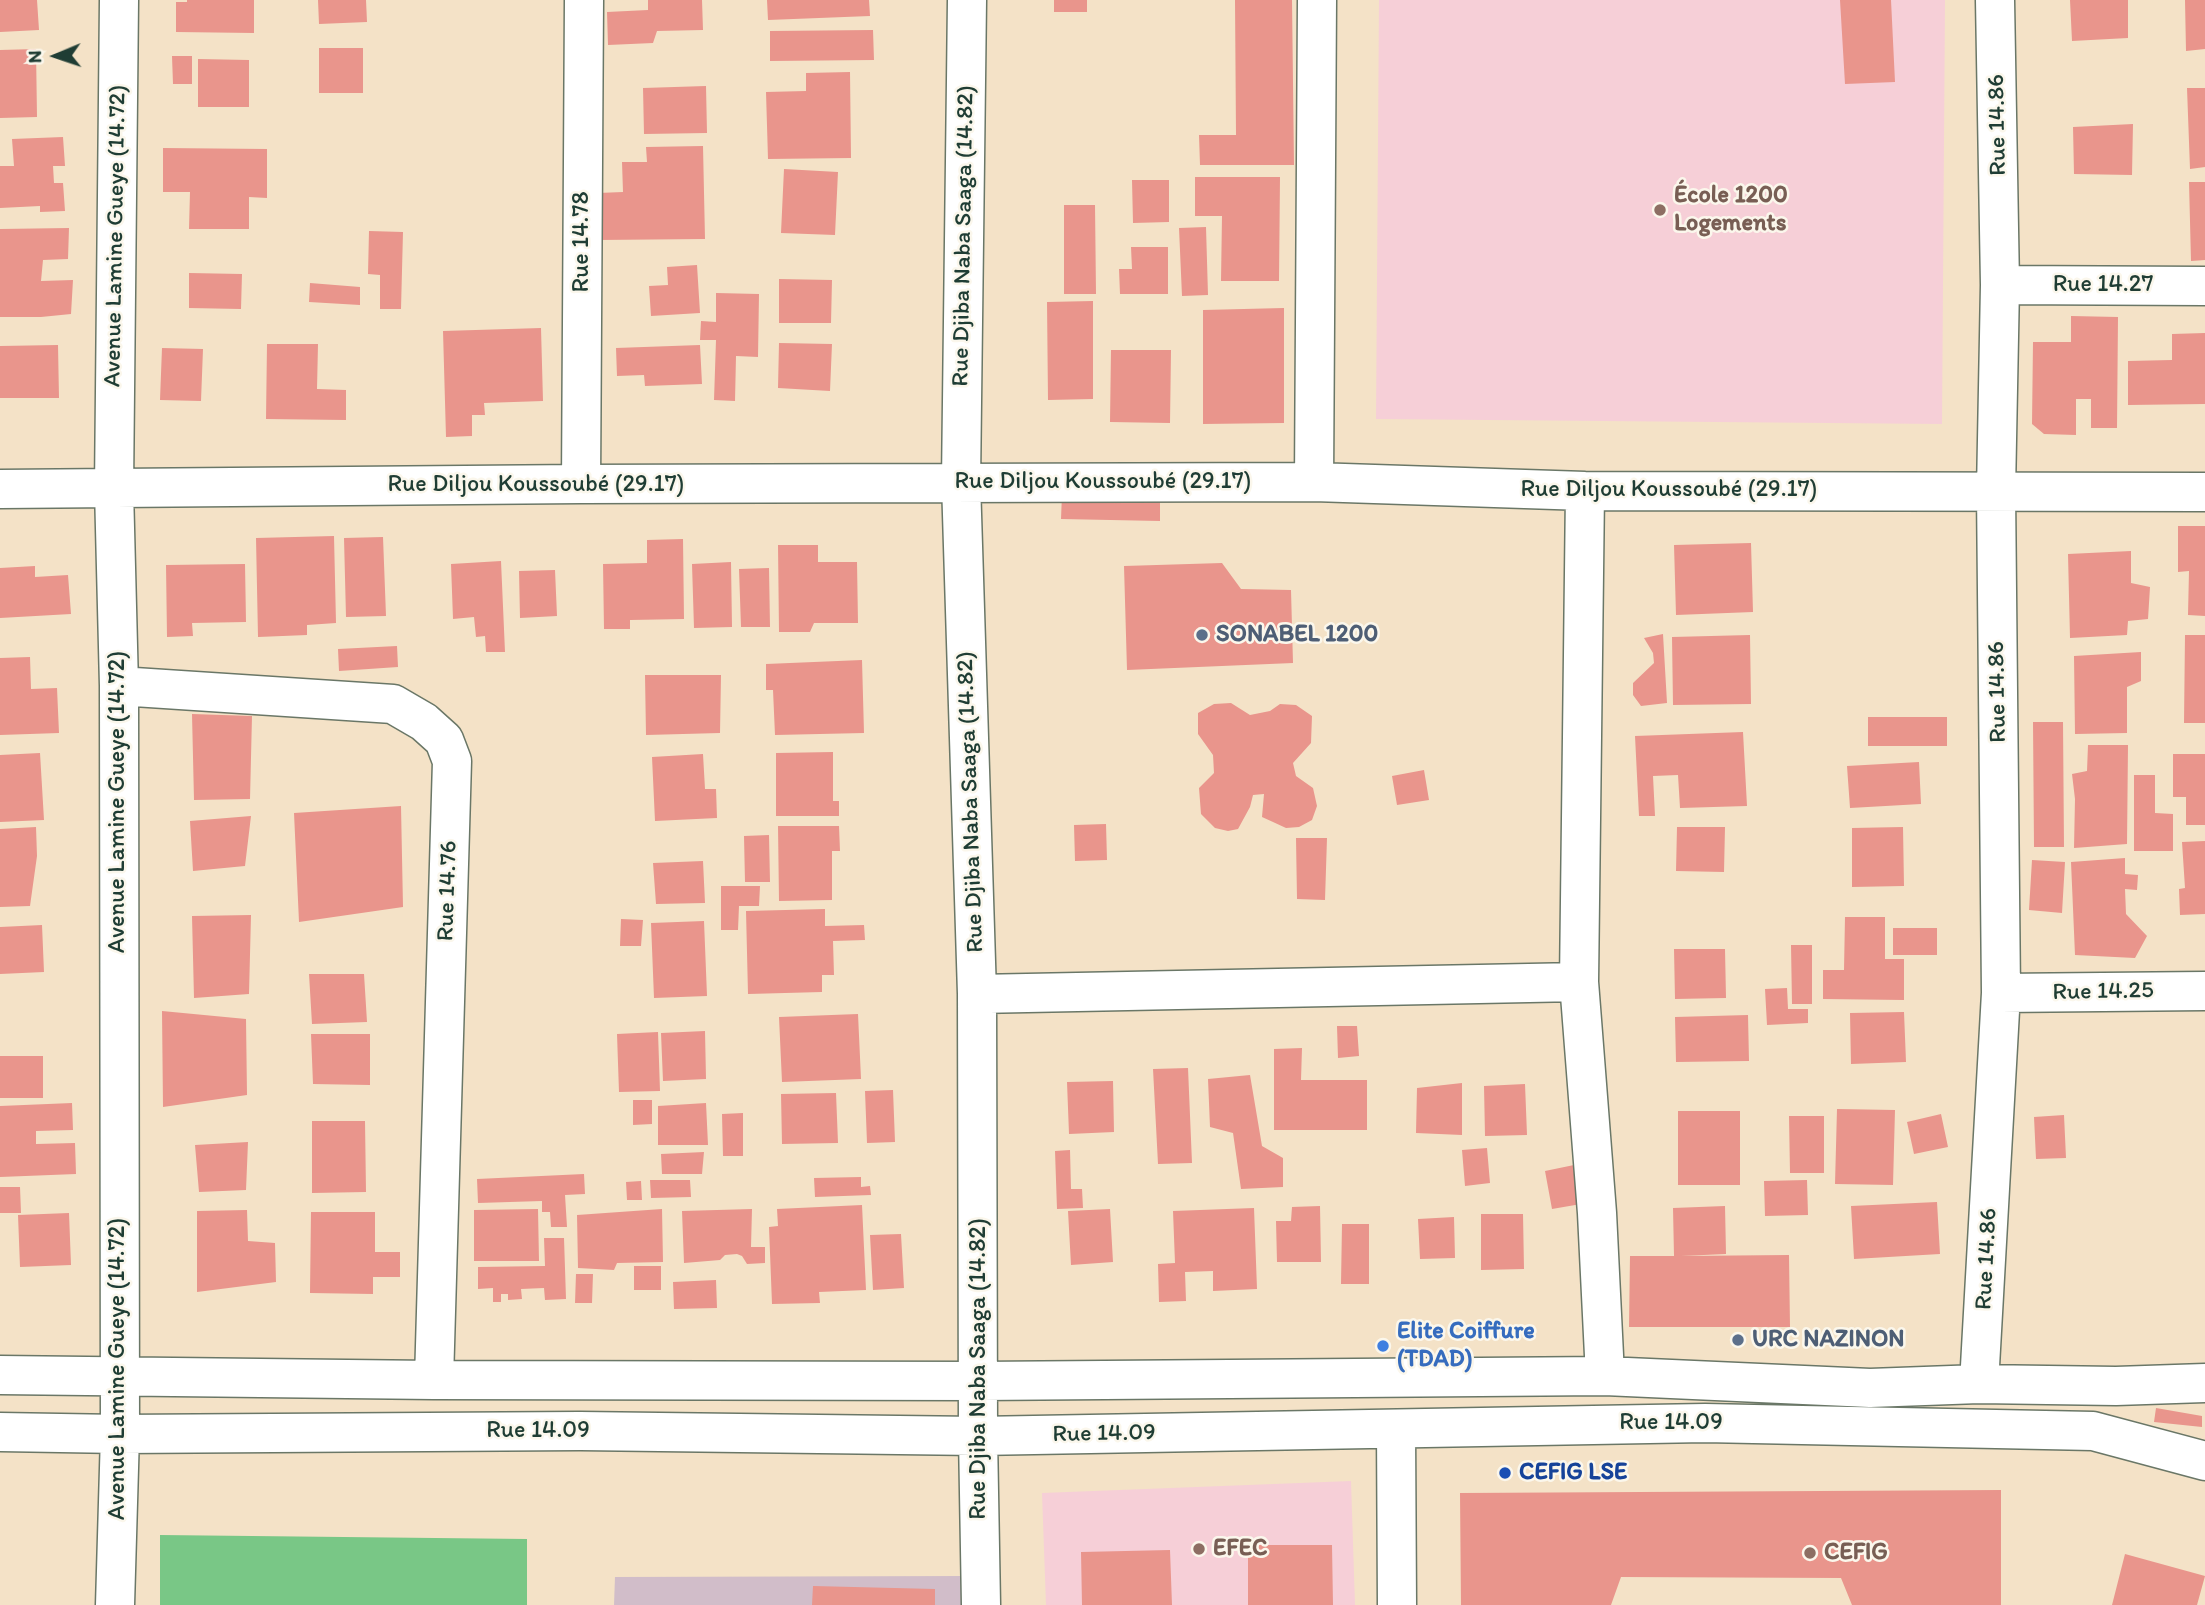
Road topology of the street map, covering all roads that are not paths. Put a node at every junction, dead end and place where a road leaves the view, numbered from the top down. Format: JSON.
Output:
{"nodes":[{"id":1,"x":119,"y":0,"type":"edge"},
{"id":2,"x":584,"y":0,"type":"edge"},
{"id":3,"x":967,"y":0,"type":"edge"},
{"id":4,"x":1317,"y":0,"type":"edge"},
{"id":5,"x":1995,"y":0,"type":"edge"},
{"id":6,"x":2000,"y":285,"type":"junction"},
{"id":7,"x":2205,"y":286,"type":"edge"},
{"id":8,"x":961,"y":482,"type":"junction"},
{"id":9,"x":1314,"y":482,"type":"junction"},
{"id":10,"x":581,"y":484,"type":"junction"},
{"id":11,"x":0,"y":489,"type":"edge"},
{"id":12,"x":114,"y":489,"type":"junction"},
{"id":13,"x":1585,"y":491,"type":"junction"},
{"id":14,"x":1996,"y":491,"type":"junction"},
{"id":15,"x":2205,"y":492,"type":"edge"},
{"id":16,"x":119,"y":686,"type":"junction"},
{"id":17,"x":1579,"y":982,"type":"junction"},
{"id":18,"x":2205,"y":990,"type":"edge"},
{"id":19,"x":2001,"y":993,"type":"junction"},
{"id":20,"x":977,"y":994,"type":"junction"},
{"id":21,"x":0,"y":1375,"type":"edge"},
{"id":22,"x":120,"y":1376,"type":"junction"},
{"id":23,"x":1605,"y":1376,"type":"junction"},
{"id":24,"x":434,"y":1380,"type":"junction"},
{"id":25,"x":979,"y":1381,"type":"junction"},
{"id":26,"x":2205,"y":1383,"type":"edge"},
{"id":27,"x":1979,"y":1384,"type":"junction"},
{"id":28,"x":1396,"y":1430,"type":"junction"},
{"id":29,"x":0,"y":1432,"type":"edge"},
{"id":30,"x":120,"y":1434,"type":"junction"},
{"id":31,"x":978,"y":1436,"type":"junction"},
{"id":32,"x":2205,"y":1461,"type":"edge"},
{"id":33,"x":116,"y":1605,"type":"edge"},
{"id":34,"x":981,"y":1605,"type":"edge"},
{"id":35,"x":1397,"y":1605,"type":"edge"}],
"edges":[{"from":1,"to":12,"type":"street","name":"Avenue Lamine Gueye (14.72)"},
{"from":2,"to":10,"type":"street","name":"Rue 14.78"},
{"from":3,"to":8,"type":"street","name":"Rue Djiba Naba Saaga (14.82)"},
{"from":4,"to":9,"type":"street"},
{"from":5,"to":6,"type":"street","name":"Rue 14.86"},
{"from":6,"to":7,"type":"street","name":"Rue 14.27"},
{"from":6,"to":14,"type":"street","name":"Rue 14.86"},
{"from":8,"to":9,"type":"street","name":"Rue Diljou Koussoubé (29.17)"},
{"from":8,"to":10,"type":"street","name":"Rue Diljou Koussoubé (29.17)"},
{"from":8,"to":20,"type":"street","name":"Rue Djiba Naba Saaga (14.82)"},
{"from":9,"to":13,"type":"street","name":"Rue Diljou Koussoubé (29.17)"},
{"from":10,"to":12,"type":"street","name":"Rue Diljou Koussoubé (29.17)"},
{"from":11,"to":12,"type":"street","name":"Rue Diljou Koussoubé (29.17)"},
{"from":12,"to":16,"type":"street","name":"Avenue Lamine Gueye (14.72)"},
{"from":13,"to":14,"type":"street","name":"Rue Diljou Koussoubé (29.17)"},
{"from":13,"to":17,"type":"street"},
{"from":14,"to":15,"type":"street","name":"Rue Diljou Koussoubé (29.17)"},
{"from":14,"to":19,"type":"street","name":"Rue 14.86"},
{"from":16,"to":22,"type":"street","name":"Avenue Lamine Gueye (14.72)"},
{"from":16,"to":24,"type":"street","name":"Rue 14.76"},
{"from":17,"to":20,"type":"street"},
{"from":17,"to":23,"type":"street"},
{"from":18,"to":19,"type":"street","name":"Rue 14.25"},
{"from":19,"to":27,"type":"street","name":"Rue 14.86"},
{"from":20,"to":25,"type":"street","name":"Rue Djiba Naba Saaga (14.82)"},
{"from":21,"to":22,"type":"street","name":"Rue 14.09"},
{"from":22,"to":24,"type":"street","name":"Rue 14.09"},
{"from":22,"to":30,"type":"street","name":"Avenue Lamine Gueye (14.72)"},
{"from":23,"to":25,"type":"street","name":"Rue 14.09"},
{"from":23,"to":27,"type":"street","name":"Rue 14.09"},
{"from":24,"to":25,"type":"street","name":"Rue 14.09"},
{"from":25,"to":31,"type":"street","name":"Rue Djiba Naba Saaga (14.82)"},
{"from":26,"to":27,"type":"street","name":"Rue 14.09"},
{"from":28,"to":31,"type":"street","name":"Rue 14.09"},
{"from":28,"to":32,"type":"street","name":"Rue 14.09"},
{"from":28,"to":35,"type":"street"},
{"from":29,"to":30,"type":"street","name":"Rue 14.09"},
{"from":30,"to":31,"type":"street","name":"Rue 14.09"},
{"from":30,"to":33,"type":"street","name":"Avenue Lamine Gueye (14.72)"},
{"from":31,"to":34,"type":"street","name":"Rue Djiba Naba Saaga (14.82)"}]}
